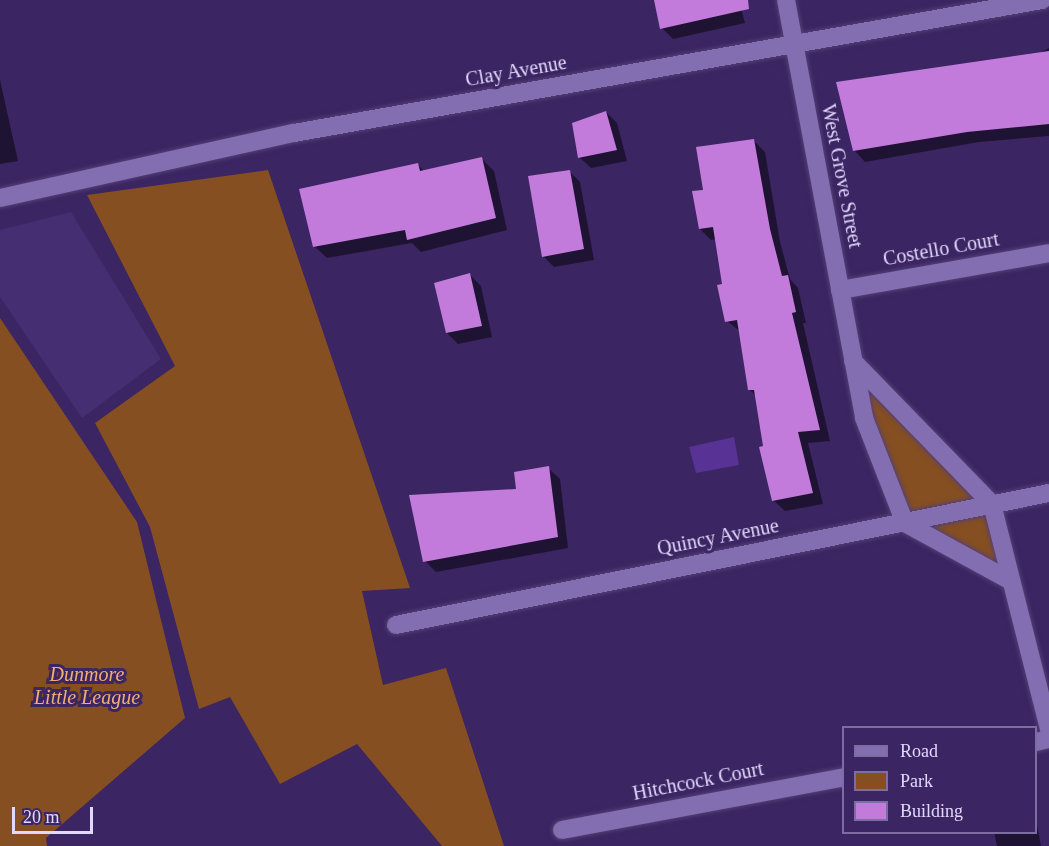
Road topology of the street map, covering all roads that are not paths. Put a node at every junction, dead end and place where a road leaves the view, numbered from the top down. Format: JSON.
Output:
{"nodes":[{"id":1,"x":786,"y":0,"type":"edge"},
{"id":2,"x":1042,"y":0,"type":"edge"},
{"id":3,"x":794,"y":45,"type":"junction"},
{"id":4,"x":0,"y":198,"type":"edge"},
{"id":5,"x":1049,"y":252,"type":"edge"},
{"id":6,"x":840,"y":290,"type":"junction"},
{"id":7,"x":854,"y":361,"type":"junction"},
{"id":8,"x":1049,"y":493,"type":"edge"},
{"id":9,"x":992,"y":504,"type":"junction"},
{"id":10,"x":905,"y":523,"type":"junction"},
{"id":11,"x":1011,"y":581,"type":"junction"},
{"id":12,"x":396,"y":625,"type":"dead end"},
{"id":13,"x":1049,"y":730,"type":"edge"},
{"id":14,"x":842,"y":777,"type":"edge"},
{"id":15,"x":562,"y":830,"type":"dead end"}],
"edges":[{"from":1,"to":3,"type":"street","name":"West Grove Street"},
{"from":2,"to":3,"type":"street","name":"Clay Avenue"},
{"from":3,"to":4,"type":"street","name":"Clay Avenue"},
{"from":3,"to":6,"type":"street","name":"West Grove Street"},
{"from":5,"to":6,"type":"street","name":"Costello Court"},
{"from":6,"to":7,"type":"street","name":"West Grove Street"},
{"from":7,"to":9,"type":"street"},
{"from":7,"to":10,"type":"street","name":"West Grove Street"},
{"from":8,"to":9,"type":"street","name":"Quincy Avenue"},
{"from":9,"to":10,"type":"street","name":"Quincy Avenue"},
{"from":9,"to":11,"type":"street"},
{"from":10,"to":11,"type":"street"},
{"from":10,"to":12,"type":"street","name":"Quincy Avenue"},
{"from":11,"to":13,"type":"street"},
{"from":14,"to":15,"type":"street","name":"Hitchcock Court"}]}
